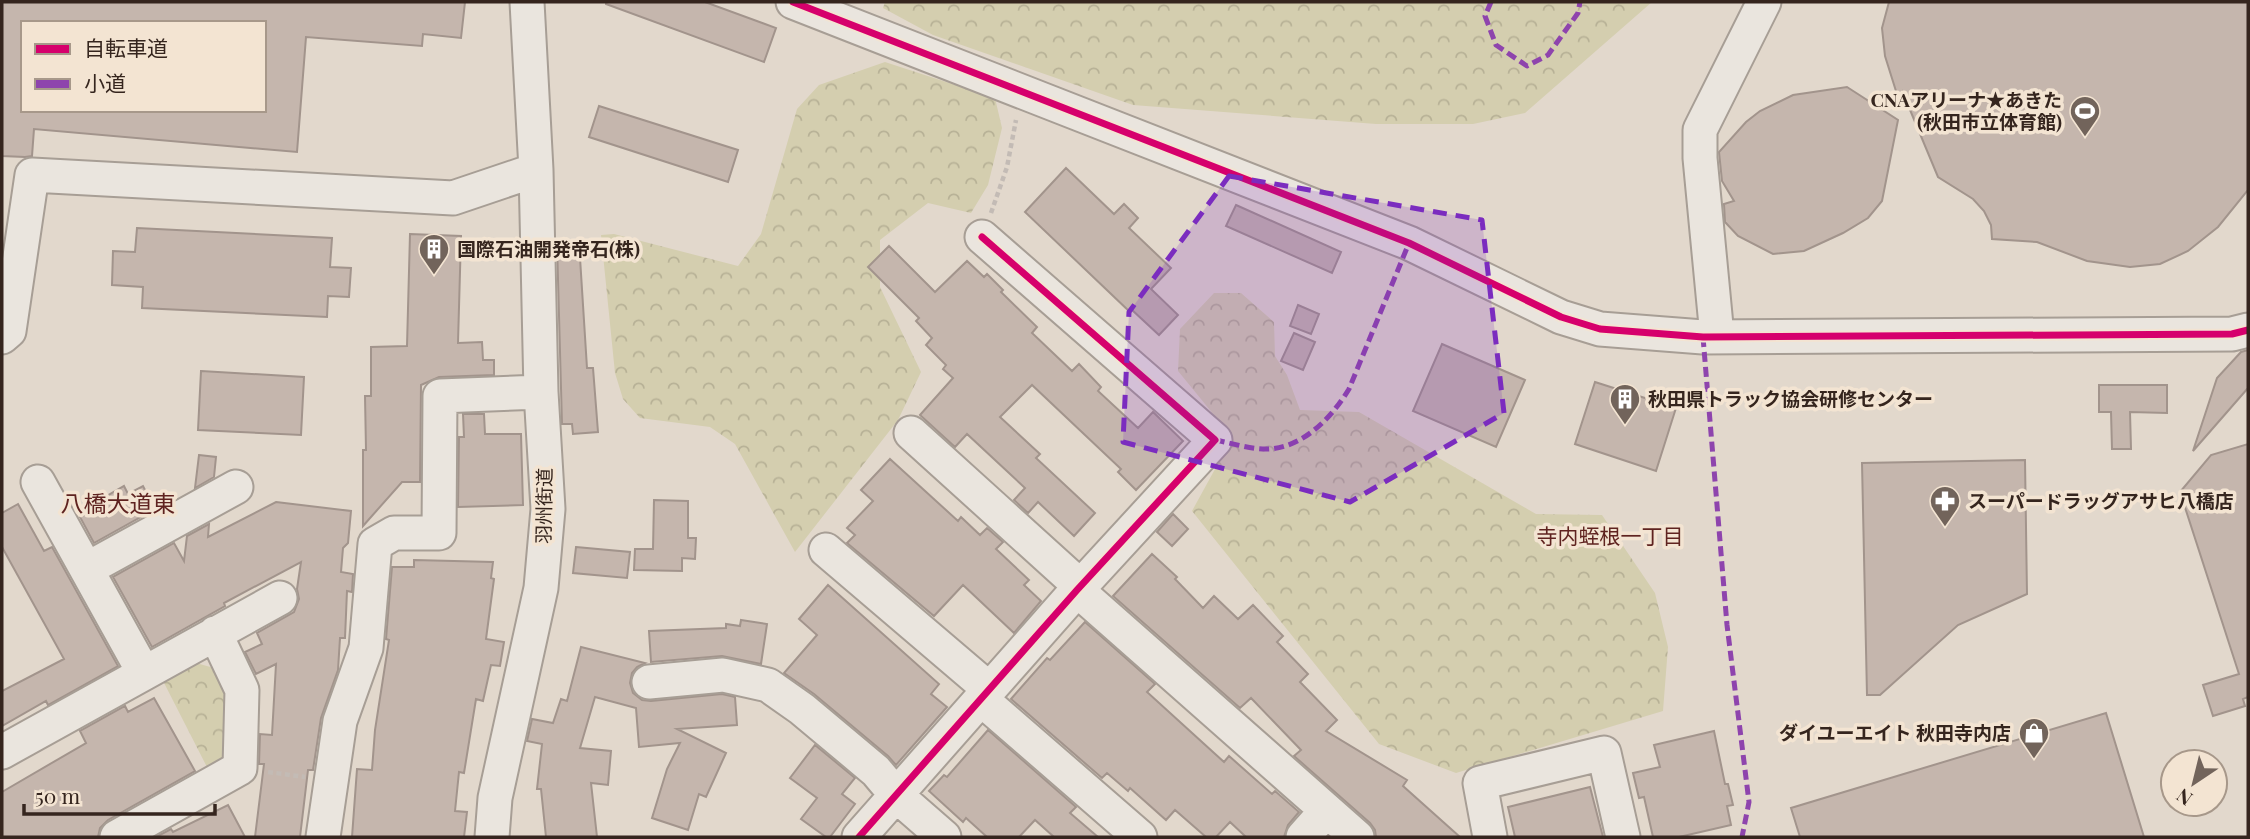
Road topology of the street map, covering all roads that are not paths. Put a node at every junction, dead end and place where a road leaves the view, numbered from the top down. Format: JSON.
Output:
{"nodes":[{"id":1,"x":527,"y":2,"type":"edge"},
{"id":2,"x":793,"y":2,"type":"edge"},
{"id":3,"x":1764,"y":2,"type":"edge"},
{"id":4,"x":536,"y":170,"type":"junction"},
{"id":5,"x":982,"y":237,"type":"road end"},
{"id":6,"x":2248,"y":330,"type":"edge"},
{"id":7,"x":1717,"y":336,"type":"junction"},
{"id":8,"x":2,"y":337,"type":"edge"},
{"id":9,"x":541,"y":392,"type":"junction"},
{"id":10,"x":911,"y":433,"type":"dead end"},
{"id":11,"x":38,"y":482,"type":"dead end"},
{"id":12,"x":236,"y":487,"type":"dead end"},
{"id":13,"x":826,"y":550,"type":"dead end"},
{"id":14,"x":87,"y":569,"type":"junction"},
{"id":15,"x":1079,"y":588,"type":"junction"},
{"id":16,"x":280,"y":598,"type":"dead end"},
{"id":17,"x":215,"y":633,"type":"junction"},
{"id":18,"x":145,"y":673,"type":"junction"},
{"id":19,"x":649,"y":682,"type":"dead end"},
{"id":20,"x":985,"y":694,"type":"junction"},
{"id":21,"x":2,"y":752,"type":"edge"},
{"id":22,"x":897,"y":796,"type":"junction"},
{"id":23,"x":1326,"y":811,"type":"junction"},
{"id":24,"x":121,"y":836,"type":"edge"},
{"id":25,"x":323,"y":837,"type":"edge"},
{"id":26,"x":492,"y":837,"type":"edge"},
{"id":27,"x":859,"y":837,"type":"edge"},
{"id":28,"x":944,"y":837,"type":"edge"},
{"id":29,"x":1140,"y":837,"type":"edge"},
{"id":30,"x":1303,"y":837,"type":"edge"},
{"id":31,"x":1357,"y":837,"type":"edge"},
{"id":32,"x":1490,"y":837,"type":"edge"},
{"id":33,"x":1623,"y":837,"type":"edge"}],
"edges":[{"from":1,"to":4,"type":"street","name":"羽州街道"},
{"from":2,"to":7,"type":"street"},
{"from":3,"to":7,"type":"street"},
{"from":4,"to":8,"type":"street"},
{"from":4,"to":9,"type":"street","name":"羽州街道"},
{"from":5,"to":15,"type":"street"},
{"from":6,"to":7,"type":"street"},
{"from":9,"to":25,"type":"street"},
{"from":9,"to":26,"type":"street","name":"羽州街道"},
{"from":10,"to":15,"type":"street"},
{"from":11,"to":14,"type":"street"},
{"from":12,"to":14,"type":"street"},
{"from":13,"to":20,"type":"street"},
{"from":14,"to":18,"type":"street"},
{"from":15,"to":20,"type":"street"},
{"from":15,"to":23,"type":"street"},
{"from":16,"to":17,"type":"street"},
{"from":17,"to":18,"type":"street"},
{"from":17,"to":24,"type":"street"},
{"from":18,"to":21,"type":"street"},
{"from":19,"to":22,"type":"street"},
{"from":20,"to":22,"type":"street"},
{"from":20,"to":29,"type":"street"},
{"from":22,"to":27,"type":"street"},
{"from":22,"to":28,"type":"street"},
{"from":23,"to":30,"type":"street"},
{"from":23,"to":31,"type":"street"},
{"from":32,"to":33,"type":"street"}]}
